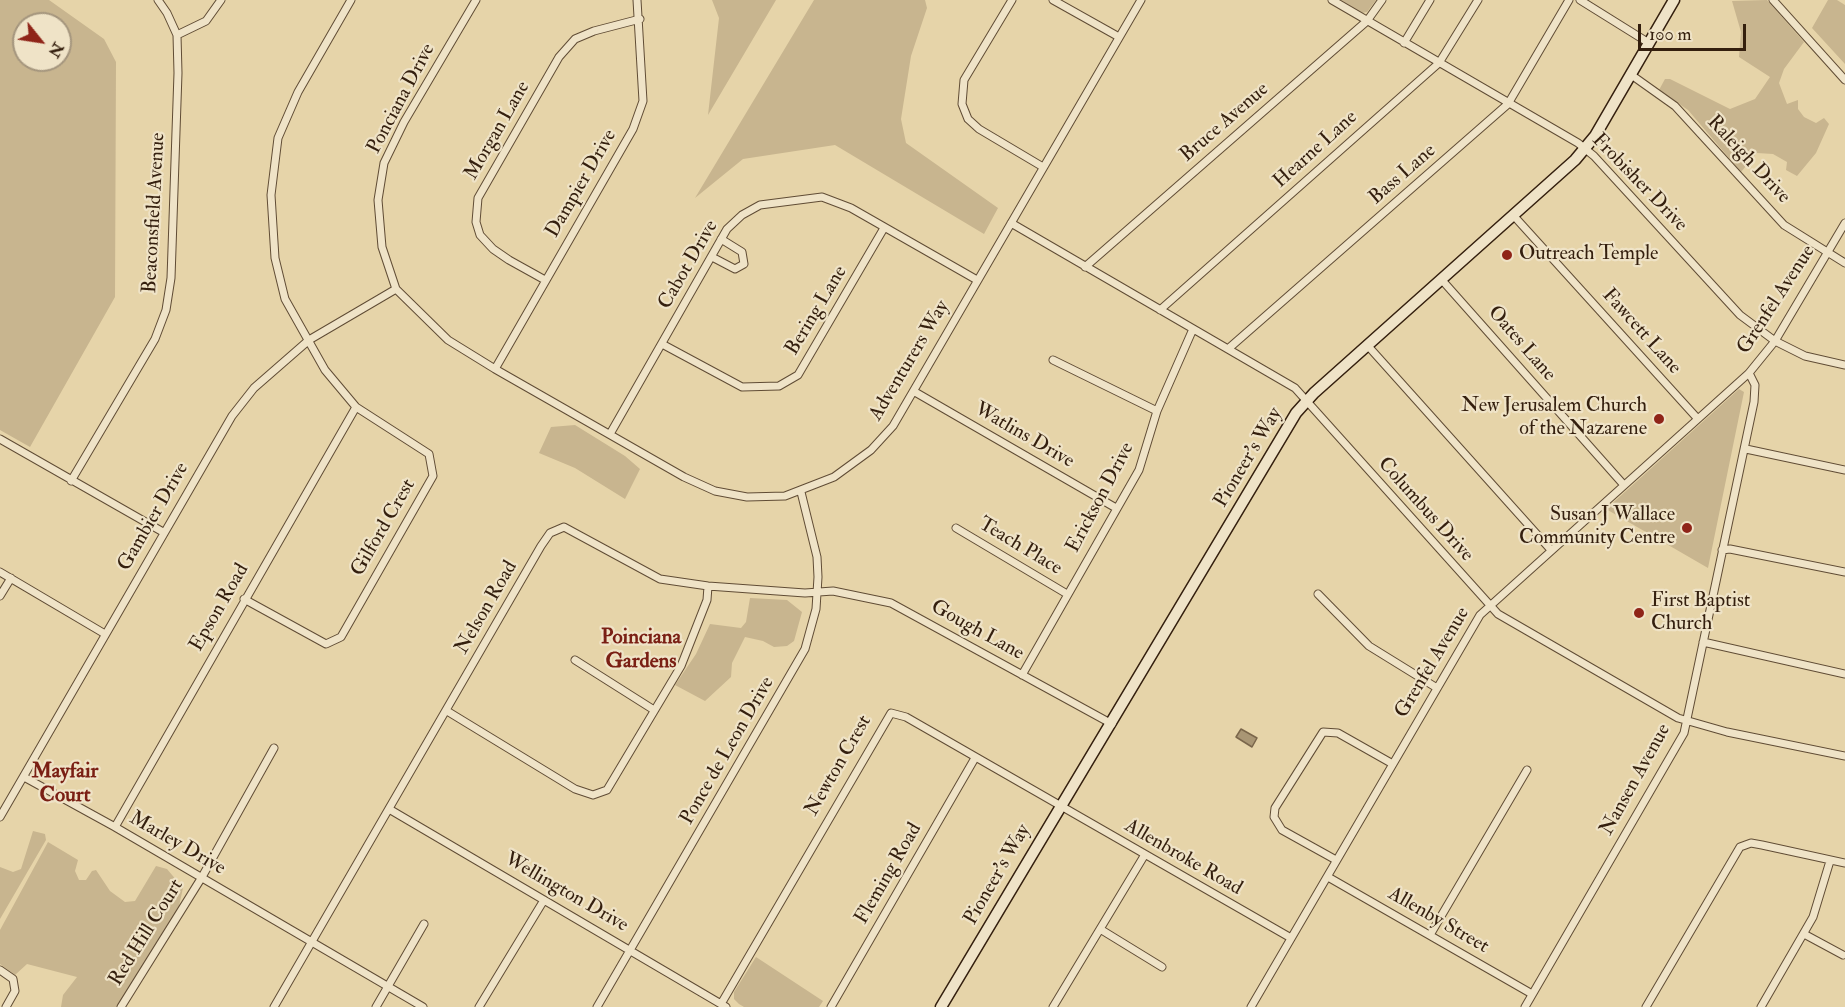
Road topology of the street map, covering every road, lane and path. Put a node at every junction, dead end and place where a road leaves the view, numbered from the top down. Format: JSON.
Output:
{"nodes":[{"id":1,"x":158,"y":0,"type":"edge"},
{"id":2,"x":221,"y":0,"type":"edge"},
{"id":3,"x":351,"y":0,"type":"edge"},
{"id":4,"x":476,"y":0,"type":"edge"},
{"id":5,"x":637,"y":0,"type":"edge"},
{"id":6,"x":1011,"y":0,"type":"edge"},
{"id":7,"x":1053,"y":0,"type":"edge"},
{"id":8,"x":1140,"y":0,"type":"edge"},
{"id":9,"x":1332,"y":0,"type":"edge"},
{"id":10,"x":1382,"y":0,"type":"edge"},
{"id":11,"x":1430,"y":0,"type":"edge"},
{"id":12,"x":1478,"y":0,"type":"edge"},
{"id":13,"x":1569,"y":0,"type":"edge"},
{"id":14,"x":1580,"y":0,"type":"edge"},
{"id":15,"x":1674,"y":0,"type":"edge"},
{"id":16,"x":1773,"y":0,"type":"edge"},
{"id":17,"x":640,"y":19,"type":"junction"},
{"id":18,"x":1367,"y":21,"type":"junction"},
{"id":19,"x":177,"y":35,"type":"junction"},
{"id":20,"x":1119,"y":37,"type":"junction"},
{"id":21,"x":1404,"y":43,"type":"junction"},
{"id":22,"x":1649,"y":43,"type":"junction"},
{"id":23,"x":1439,"y":63,"type":"junction"},
{"id":24,"x":1630,"y":74,"type":"junction"},
{"id":25,"x":1845,"y":80,"type":"edge"},
{"id":26,"x":1508,"y":104,"type":"junction"},
{"id":27,"x":1584,"y":148,"type":"junction"},
{"id":28,"x":1043,"y":167,"type":"junction"},
{"id":29,"x":1513,"y":215,"type":"junction"},
{"id":30,"x":1011,"y":223,"type":"junction"},
{"id":31,"x":1845,"y":223,"type":"edge"},
{"id":32,"x":884,"y":228,"type":"junction"},
{"id":33,"x":722,"y":239,"type":"junction"},
{"id":34,"x":1828,"y":254,"type":"junction"},
{"id":35,"x":712,"y":257,"type":"junction"},
{"id":36,"x":1845,"y":262,"type":"edge"},
{"id":37,"x":1085,"y":267,"type":"junction"},
{"id":38,"x":1441,"y":279,"type":"junction"},
{"id":39,"x":545,"y":280,"type":"junction"},
{"id":40,"x":977,"y":280,"type":"junction"},
{"id":41,"x":396,"y":289,"type":"junction"},
{"id":42,"x":1160,"y":310,"type":"junction"},
{"id":43,"x":1193,"y":329,"type":"junction"},
{"id":44,"x":309,"y":340,"type":"junction"},
{"id":45,"x":1775,"y":341,"type":"junction"},
{"id":46,"x":662,"y":344,"type":"junction"},
{"id":47,"x":1368,"y":346,"type":"junction"},
{"id":48,"x":1228,"y":349,"type":"junction"},
{"id":49,"x":1053,"y":360,"type":"dead end"},
{"id":50,"x":1845,"y":365,"type":"edge"},
{"id":51,"x":495,"y":369,"type":"junction"},
{"id":52,"x":1749,"y":373,"type":"junction"},
{"id":53,"x":915,"y":392,"type":"junction"},
{"id":54,"x":1306,"y":402,"type":"junction"},
{"id":55,"x":356,"y":407,"type":"junction"},
{"id":56,"x":1156,"y":411,"type":"junction"},
{"id":57,"x":1697,"y":418,"type":"junction"},
{"id":58,"x":610,"y":435,"type":"junction"},
{"id":59,"x":0,"y":439,"type":"edge"},
{"id":60,"x":1746,"y":449,"type":"junction"},
{"id":61,"x":1845,"y":470,"type":"edge"},
{"id":62,"x":72,"y":481,"type":"junction"},
{"id":63,"x":1623,"y":484,"type":"junction"},
{"id":64,"x":801,"y":492,"type":"junction"},
{"id":65,"x":1116,"y":508,"type":"junction"},
{"id":66,"x":956,"y":528,"type":"dead end"},
{"id":67,"x":164,"y":532,"type":"junction"},
{"id":68,"x":1551,"y":550,"type":"junction"},
{"id":69,"x":1722,"y":550,"type":"junction"},
{"id":70,"x":0,"y":572,"type":"edge"},
{"id":71,"x":1845,"y":572,"type":"edge"},
{"id":72,"x":11,"y":578,"type":"junction"},
{"id":73,"x":708,"y":586,"type":"junction"},
{"id":74,"x":817,"y":592,"type":"junction"},
{"id":75,"x":1066,"y":594,"type":"junction"},
{"id":76,"x":1318,"y":594,"type":"dead end"},
{"id":77,"x":0,"y":596,"type":"edge"},
{"id":78,"x":244,"y":599,"type":"junction"},
{"id":79,"x":1489,"y":605,"type":"junction"},
{"id":80,"x":105,"y":634,"type":"junction"},
{"id":81,"x":1702,"y":642,"type":"junction"},
{"id":82,"x":575,"y":660,"type":"dead end"},
{"id":83,"x":1845,"y":674,"type":"edge"},
{"id":84,"x":1022,"y":675,"type":"junction"},
{"id":85,"x":1437,"y":688,"type":"junction"},
{"id":86,"x":654,"y":710,"type":"junction"},
{"id":87,"x":447,"y":711,"type":"junction"},
{"id":88,"x":1687,"y":721,"type":"junction"},
{"id":89,"x":1112,"y":724,"type":"junction"},
{"id":90,"x":274,"y":748,"type":"dead end"},
{"id":91,"x":1845,"y":756,"type":"edge"},
{"id":92,"x":975,"y":758,"type":"junction"},
{"id":93,"x":1391,"y":764,"type":"junction"},
{"id":94,"x":1527,"y":770,"type":"dead end"},
{"id":95,"x":24,"y":777,"type":"junction"},
{"id":96,"x":1060,"y":805,"type":"junction"},
{"id":97,"x":389,"y":809,"type":"junction"},
{"id":98,"x":0,"y":817,"type":"edge"},
{"id":99,"x":115,"y":827,"type":"junction"},
{"id":100,"x":1144,"y":856,"type":"junction"},
{"id":101,"x":1336,"y":860,"type":"junction"},
{"id":102,"x":1830,"y":861,"type":"junction"},
{"id":103,"x":1845,"y":863,"type":"edge"},
{"id":104,"x":201,"y":877,"type":"junction"},
{"id":105,"x":1328,"y":877,"type":"junction"},
{"id":106,"x":544,"y":900,"type":"junction"},
{"id":107,"x":424,"y":924,"type":"dead end"},
{"id":108,"x":1100,"y":929,"type":"junction"},
{"id":109,"x":1430,"y":934,"type":"junction"},
{"id":110,"x":1804,"y":934,"type":"junction"},
{"id":111,"x":1291,"y":938,"type":"junction"},
{"id":112,"x":312,"y":944,"type":"junction"},
{"id":113,"x":631,"y":949,"type":"junction"},
{"id":114,"x":1843,"y":955,"type":"dead end"},
{"id":115,"x":1162,"y":967,"type":"dead end"},
{"id":116,"x":0,"y":970,"type":"edge"},
{"id":117,"x":387,"y":986,"type":"junction"},
{"id":118,"x":1532,"y":994,"type":"junction"},
{"id":119,"x":723,"y":1006,"type":"edge"},
{"id":120,"x":6,"y":1007,"type":"edge"},
{"id":121,"x":121,"y":1007,"type":"edge"},
{"id":122,"x":274,"y":1007,"type":"edge"},
{"id":123,"x":376,"y":1007,"type":"edge"},
{"id":124,"x":423,"y":1007,"type":"edge"},
{"id":125,"x":479,"y":1007,"type":"edge"},
{"id":126,"x":597,"y":1007,"type":"edge"},
{"id":127,"x":831,"y":1007,"type":"edge"},
{"id":128,"x":941,"y":1007,"type":"edge"},
{"id":129,"x":1054,"y":1007,"type":"edge"},
{"id":130,"x":1251,"y":1007,"type":"edge"},
{"id":131,"x":1525,"y":1007,"type":"edge"},
{"id":132,"x":1646,"y":1007,"type":"edge"},
{"id":133,"x":1761,"y":1007,"type":"edge"}],
"edges":[{"from":1,"to":19,"type":"street","name":"Beaconsfield Avenue"},
{"from":2,"to":19,"type":"street"},
{"from":3,"to":44,"type":"street","name":"Gilford Crest"},
{"from":4,"to":41,"type":"street","name":"Ponciana Drive"},
{"from":5,"to":17,"type":"street","name":"Dampier Drive"},
{"from":6,"to":28,"type":"street"},
{"from":7,"to":20,"type":"street"},
{"from":8,"to":20,"type":"street","name":"Adventurers Way"},
{"from":9,"to":18,"type":"street","name":"Frobisher Drive"},
{"from":10,"to":18,"type":"street","name":"Bruce Avenue"},
{"from":11,"to":21,"type":"street"},
{"from":12,"to":23,"type":"street","name":"Hearne Lane"},
{"from":13,"to":26,"type":"street","name":"Bass Lane"},
{"from":14,"to":22,"type":"street"},
{"from":15,"to":22,"type":"main road","name":"Pioneer's Way"},
{"from":16,"to":25,"type":"street"},
{"from":17,"to":39,"type":"street","name":"Dampier Drive"},
{"from":17,"to":39,"type":"street","name":"Morgan Lane"},
{"from":18,"to":21,"type":"street","name":"Frobisher Drive"},
{"from":18,"to":37,"type":"street","name":"Bruce Avenue"},
{"from":19,"to":62,"type":"street","name":"Beaconsfield Avenue"},
{"from":20,"to":28,"type":"street","name":"Adventurers Way"},
{"from":21,"to":23,"type":"street","name":"Frobisher Drive"},
{"from":22,"to":24,"type":"main road","name":"Pioneer's Way"},
{"from":23,"to":26,"type":"street","name":"Frobisher Drive"},
{"from":23,"to":42,"type":"street","name":"Hearne Lane"},
{"from":24,"to":27,"type":"main road","name":"Pioneer's Way"},
{"from":24,"to":34,"type":"street","name":"Raleigh Drive"},
{"from":26,"to":27,"type":"street","name":"Frobisher Drive"},
{"from":26,"to":48,"type":"street","name":"Bass Lane"},
{"from":27,"to":29,"type":"main road","name":"Pioneer's Way"},
{"from":27,"to":45,"type":"street","name":"Frobisher Drive"},
{"from":28,"to":30,"type":"street","name":"Adventurers Way"},
{"from":29,"to":38,"type":"main road","name":"Pioneer's Way"},
{"from":29,"to":57,"type":"street","name":"Fawcett Lane"},
{"from":30,"to":37,"type":"street","name":"Columbus Drive"},
{"from":30,"to":40,"type":"street","name":"Adventurers Way"},
{"from":31,"to":34,"type":"street","name":"Grenfel Avenue"},
{"from":32,"to":33,"type":"street","name":"Cabot Drive"},
{"from":32,"to":40,"type":"street","name":"Cabot Drive"},
{"from":32,"to":46,"type":"street","name":"Bering Lane"},
{"from":33,"to":35,"type":"street","name":"Cabot Drive"},
{"from":33,"to":35,"type":"street"},
{"from":34,"to":36,"type":"street","name":"Raleigh Drive"},
{"from":34,"to":45,"type":"street","name":"Grenfel Avenue"},
{"from":35,"to":46,"type":"street","name":"Cabot Drive"},
{"from":37,"to":42,"type":"street","name":"Columbus Drive"},
{"from":38,"to":47,"type":"main road","name":"Pioneer's Way"},
{"from":38,"to":63,"type":"street","name":"Oates Lane"},
{"from":39,"to":51,"type":"street","name":"Dampier Drive"},
{"from":40,"to":53,"type":"street","name":"Adventurers Way"},
{"from":41,"to":44,"type":"street","name":"Gambier Drive"},
{"from":41,"to":51,"type":"street","name":"Adventurers Way"},
{"from":42,"to":43,"type":"street","name":"Columbus Drive"},
{"from":43,"to":48,"type":"street","name":"Columbus Drive"},
{"from":43,"to":56,"type":"street","name":"Erickson Drive"},
{"from":44,"to":55,"type":"street","name":"Gilford Crest"},
{"from":44,"to":67,"type":"street","name":"Gambier Drive"},
{"from":45,"to":50,"type":"street","name":"Frobisher Drive"},
{"from":45,"to":52,"type":"street","name":"Grenfel Avenue"},
{"from":46,"to":58,"type":"street","name":"Cabot Drive"},
{"from":47,"to":54,"type":"main road","name":"Pioneer's Way"},
{"from":47,"to":68,"type":"street"},
{"from":48,"to":54,"type":"street","name":"Columbus Drive"},
{"from":49,"to":56,"type":"street"},
{"from":51,"to":58,"type":"street","name":"Adventurers Way"},
{"from":52,"to":57,"type":"street","name":"Grenfel Avenue"},
{"from":52,"to":60,"type":"street","name":"Nansen Avenue"},
{"from":53,"to":64,"type":"street","name":"Adventurers Way"},
{"from":53,"to":65,"type":"street","name":"Watlins Drive"},
{"from":54,"to":79,"type":"street","name":"Columbus Drive"},
{"from":54,"to":89,"type":"main road","name":"Pioneer's Way"},
{"from":55,"to":78,"type":"street","name":"Epson Road"},
{"from":55,"to":78,"type":"street","name":"Gilford Crest"},
{"from":56,"to":65,"type":"street","name":"Erickson Drive"},
{"from":57,"to":63,"type":"street","name":"Grenfel Avenue"},
{"from":58,"to":64,"type":"street","name":"Adventurers Way"},
{"from":59,"to":62,"type":"street"},
{"from":60,"to":61,"type":"street"},
{"from":60,"to":69,"type":"street","name":"Nansen Avenue"},
{"from":62,"to":67,"type":"street"},
{"from":63,"to":68,"type":"street","name":"Grenfel Avenue"},
{"from":64,"to":74,"type":"street","name":"Ponce de Leon Drive"},
{"from":65,"to":75,"type":"street","name":"Erickson Drive"},
{"from":66,"to":75,"type":"street","name":"Teach Place"},
{"from":67,"to":80,"type":"street","name":"Gambier Drive"},
{"from":68,"to":79,"type":"street","name":"Grenfel Avenue"},
{"from":69,"to":71,"type":"street"},
{"from":69,"to":81,"type":"street","name":"Nansen Avenue"},
{"from":70,"to":72,"type":"street"},
{"from":72,"to":77,"type":"street"},
{"from":72,"to":80,"type":"street"},
{"from":73,"to":74,"type":"street","name":"Nelson Road"},
{"from":73,"to":86,"type":"street"},
{"from":73,"to":87,"type":"street","name":"Nelson Road"},
{"from":74,"to":84,"type":"street","name":"Gough Lane"},
{"from":74,"to":113,"type":"street","name":"Ponce de Leon Drive"},
{"from":75,"to":84,"type":"street","name":"Erickson Drive"},
{"from":76,"to":85,"type":"street"},
{"from":78,"to":99,"type":"street","name":"Epson Road"},
{"from":79,"to":85,"type":"street","name":"Grenfel Avenue"},
{"from":79,"to":88,"type":"street","name":"Columbus Drive"},
{"from":80,"to":95,"type":"street","name":"Gambier Drive"},
{"from":81,"to":83,"type":"street"},
{"from":81,"to":88,"type":"street","name":"Nansen Avenue"},
{"from":82,"to":86,"type":"street"},
{"from":84,"to":89,"type":"street","name":"Gough Lane"},
{"from":85,"to":93,"type":"street","name":"Grenfel Avenue"},
{"from":86,"to":87,"type":"street"},
{"from":87,"to":97,"type":"street","name":"Nelson Road"},
{"from":88,"to":91,"type":"street","name":"Columbus Drive"},
{"from":88,"to":118,"type":"street","name":"Nansen Avenue"},
{"from":89,"to":96,"type":"main road","name":"Pioneer's Way"},
{"from":90,"to":104,"type":"street","name":"Red Hill Court"},
{"from":92,"to":96,"type":"street","name":"Newton Crest"},
{"from":92,"to":119,"type":"street","name":"Newton Crest"},
{"from":92,"to":127,"type":"street","name":"Fleming Road"},
{"from":93,"to":101,"type":"street","name":"Grenfel Avenue"},
{"from":93,"to":101,"type":"street"},
{"from":94,"to":109,"type":"street"},
{"from":95,"to":98,"type":"street","name":"Gambier Drive"},
{"from":95,"to":99,"type":"street","name":"Marley Drive"},
{"from":96,"to":100,"type":"street","name":"Allenbroke Road"},
{"from":96,"to":128,"type":"main road","name":"Pioneer's Way"},
{"from":97,"to":106,"type":"street","name":"Wellington Drive"},
{"from":97,"to":112,"type":"street","name":"Nelson Road"},
{"from":99,"to":104,"type":"street","name":"Marley Drive"},
{"from":100,"to":108,"type":"street"},
{"from":100,"to":111,"type":"street","name":"Allenbroke Road"},
{"from":101,"to":105,"type":"street","name":"Grenfel Avenue"},
{"from":102,"to":103,"type":"street"},
{"from":102,"to":110,"type":"street"},
{"from":102,"to":132,"type":"street"},
{"from":104,"to":112,"type":"street","name":"Marley Drive"},
{"from":104,"to":121,"type":"street","name":"Red Hill Court"},
{"from":105,"to":109,"type":"street","name":"Allenby Street"},
{"from":105,"to":111,"type":"street","name":"Grenfel Avenue"},
{"from":106,"to":113,"type":"street","name":"Wellington Drive"},
{"from":106,"to":125,"type":"street"},
{"from":107,"to":117,"type":"street"},
{"from":108,"to":115,"type":"street"},
{"from":108,"to":129,"type":"street"},
{"from":109,"to":118,"type":"street","name":"Allenby Street"},
{"from":110,"to":114,"type":"street"},
{"from":110,"to":133,"type":"street"},
{"from":111,"to":130,"type":"street","name":"Grenfel Avenue"},
{"from":112,"to":117,"type":"street","name":"Marley Drive"},
{"from":112,"to":122,"type":"street","name":"Nelson Road"},
{"from":113,"to":119,"type":"street","name":"Wellington Drive"},
{"from":113,"to":126,"type":"street","name":"Ponce de Leon Drive"},
{"from":116,"to":120,"type":"street"},
{"from":117,"to":123,"type":"street"},
{"from":117,"to":124,"type":"street","name":"Marley Drive"},
{"from":118,"to":131,"type":"street","name":"Nansen Avenue"}]}
